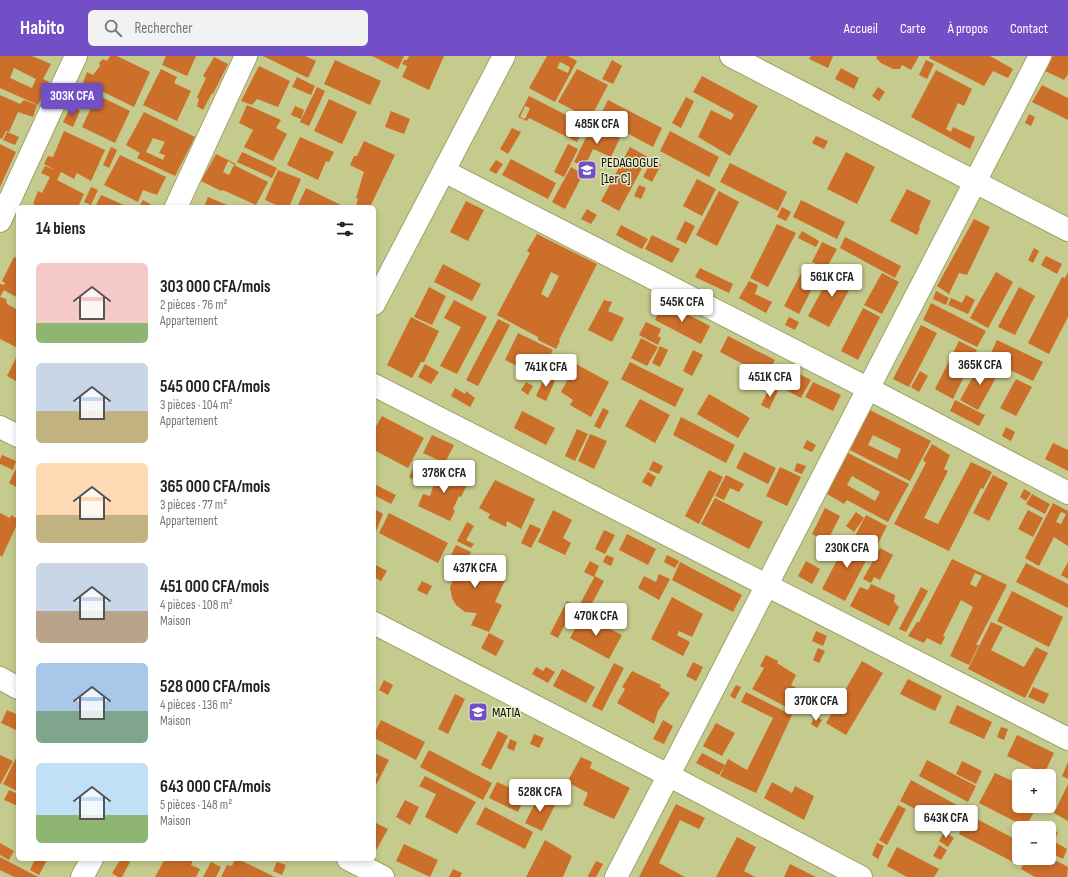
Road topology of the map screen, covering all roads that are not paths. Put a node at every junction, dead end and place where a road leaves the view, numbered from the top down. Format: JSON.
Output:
{"nodes":[{"id":1,"x":76,"y":56,"type":"edge"},
{"id":2,"x":246,"y":56,"type":"edge"},
{"id":3,"x":504,"y":56,"type":"edge"},
{"id":4,"x":731,"y":56,"type":"edge"},
{"id":5,"x":1040,"y":56,"type":"edge"},
{"id":6,"x":444,"y":171,"type":"junction"},
{"id":7,"x":975,"y":182,"type":"junction"},
{"id":8,"x":177,"y":205,"type":"edge"},
{"id":9,"x":0,"y":221,"type":"edge"},
{"id":10,"x":1068,"y":230,"type":"edge"},
{"id":11,"x":376,"y":300,"type":"edge"},
{"id":12,"x":376,"y":386,"type":"edge"},
{"id":13,"x":869,"y":389,"type":"junction"},
{"id":14,"x":0,"y":427,"type":"edge"},
{"id":15,"x":16,"y":435,"type":"edge"},
{"id":16,"x":1068,"y":493,"type":"edge"},
{"id":17,"x":767,"y":586,"type":"junction"},
{"id":18,"x":376,"y":624,"type":"edge"},
{"id":19,"x":0,"y":678,"type":"edge"},
{"id":20,"x":16,"y":687,"type":"edge"},
{"id":21,"x":1068,"y":739,"type":"edge"},
{"id":22,"x":668,"y":775,"type":"junction"},
{"id":23,"x":91,"y":861,"type":"edge"},
{"id":24,"x":352,"y":861,"type":"edge"},
{"id":25,"x":82,"y":877,"type":"edge"},
{"id":26,"x":383,"y":877,"type":"edge"},
{"id":27,"x":616,"y":877,"type":"edge"},
{"id":28,"x":861,"y":877,"type":"edge"}],
"edges":[{"from":1,"to":9,"type":"street"},
{"from":2,"to":8,"type":"street"},
{"from":3,"to":6,"type":"street"},
{"from":4,"to":7,"type":"street"},
{"from":5,"to":7,"type":"street"},
{"from":6,"to":11,"type":"street"},
{"from":6,"to":13,"type":"street"},
{"from":7,"to":10,"type":"street"},
{"from":7,"to":13,"type":"street"},
{"from":12,"to":17,"type":"street"},
{"from":13,"to":16,"type":"street"},
{"from":13,"to":17,"type":"street"},
{"from":14,"to":15,"type":"street"},
{"from":17,"to":21,"type":"street"},
{"from":17,"to":22,"type":"street"},
{"from":18,"to":22,"type":"street"},
{"from":19,"to":20,"type":"street"},
{"from":22,"to":27,"type":"street"},
{"from":22,"to":28,"type":"street"},
{"from":23,"to":25,"type":"street"},
{"from":24,"to":26,"type":"street"}]}
